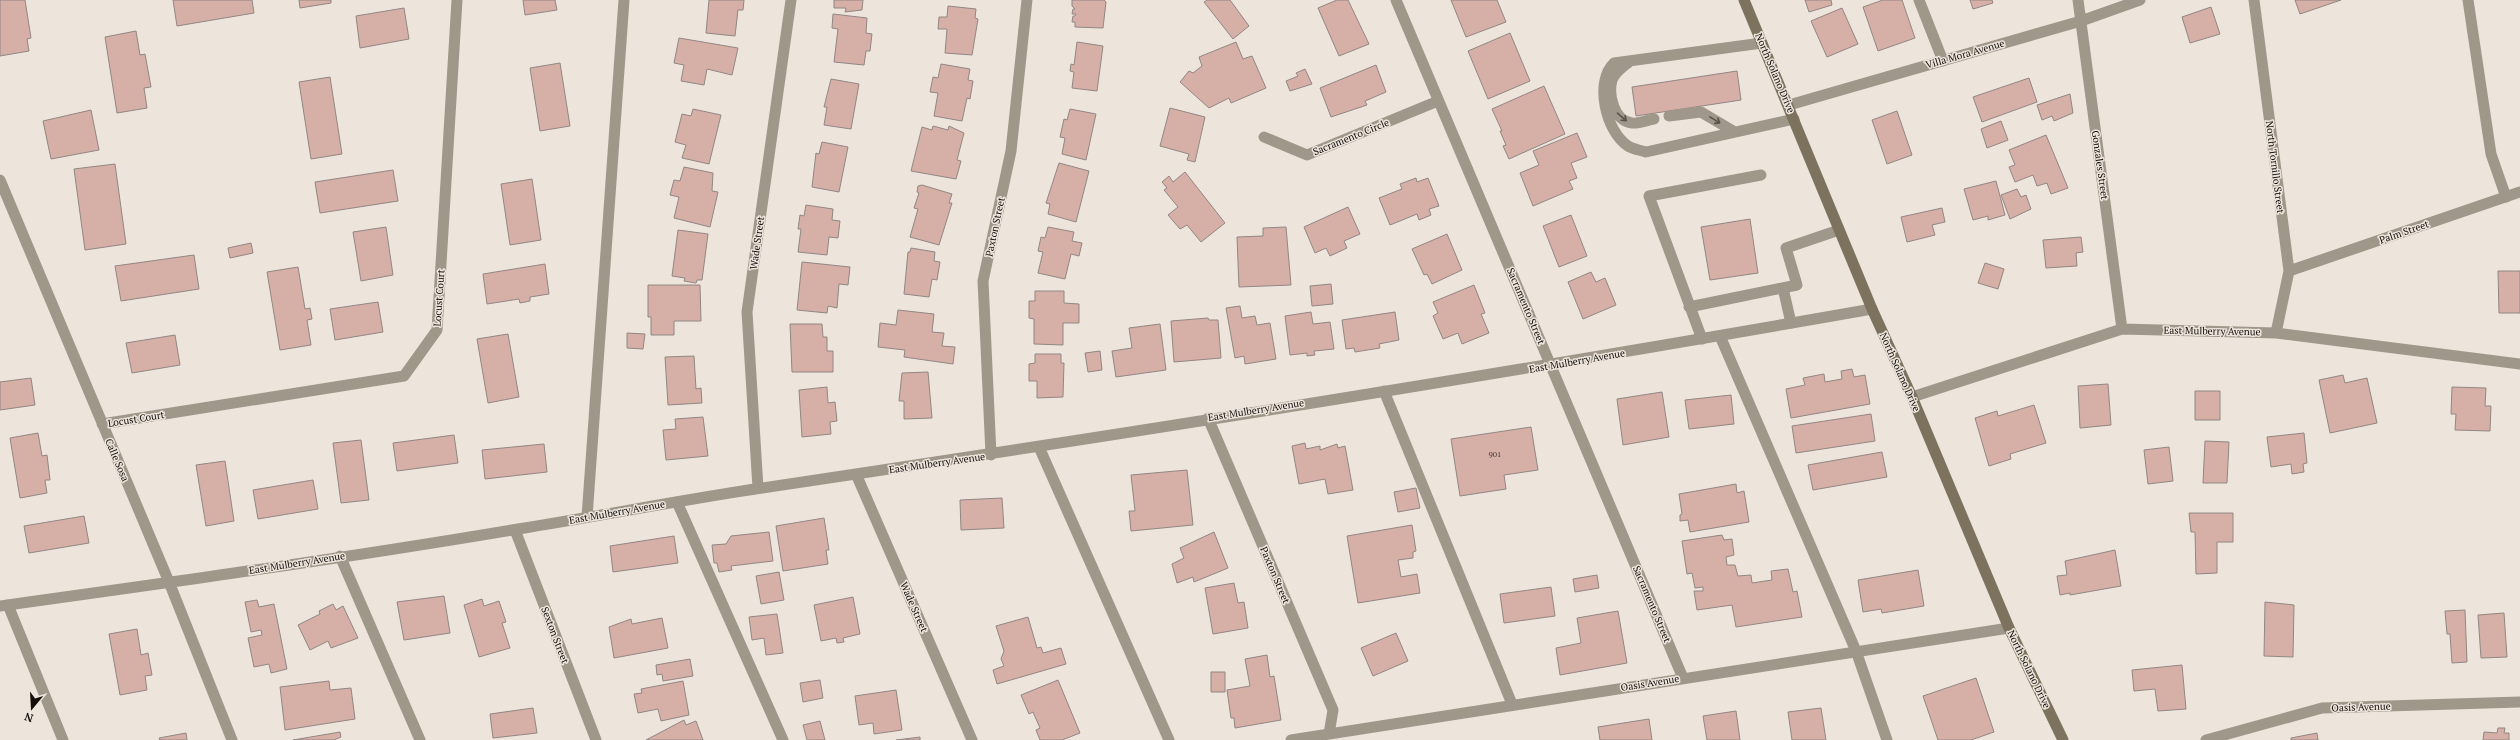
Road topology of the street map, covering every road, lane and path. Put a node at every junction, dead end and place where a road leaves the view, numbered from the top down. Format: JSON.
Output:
{"nodes":[{"id":1,"x":457,"y":0,"type":"edge"},
{"id":2,"x":624,"y":0,"type":"edge"},
{"id":3,"x":791,"y":0,"type":"edge"},
{"id":4,"x":1027,"y":0,"type":"edge"},
{"id":5,"x":1396,"y":0,"type":"edge"},
{"id":6,"x":1744,"y":0,"type":"edge"},
{"id":7,"x":1919,"y":0,"type":"edge"},
{"id":8,"x":2078,"y":0,"type":"edge"},
{"id":9,"x":2140,"y":0,"type":"edge"},
{"id":10,"x":2254,"y":0,"type":"edge"},
{"id":11,"x":2468,"y":0,"type":"edge"},
{"id":12,"x":2081,"y":21,"type":"junction"},
{"id":13,"x":1762,"y":43,"type":"junction"},
{"id":14,"x":1630,"y":61,"type":"junction"},
{"id":15,"x":1942,"y":61,"type":"junction"},
{"id":16,"x":1438,"y":101,"type":"junction"},
{"id":17,"x":1788,"y":105,"type":"junction"},
{"id":18,"x":1669,"y":116,"type":"dead end"},
{"id":19,"x":1654,"y":119,"type":"dead end"},
{"id":20,"x":1794,"y":119,"type":"junction"},
{"id":21,"x":1733,"y":131,"type":"junction"},
{"id":22,"x":1264,"y":137,"type":"dead end"},
{"id":23,"x":1761,"y":175,"type":"dead end"},
{"id":24,"x":0,"y":180,"type":"edge"},
{"id":25,"x":2520,"y":192,"type":"edge"},
{"id":26,"x":2506,"y":197,"type":"junction"},
{"id":27,"x":1839,"y":230,"type":"junction"},
{"id":28,"x":2288,"y":271,"type":"junction"},
{"id":29,"x":1783,"y":288,"type":"junction"},
{"id":30,"x":1689,"y":307,"type":"junction"},
{"id":31,"x":1872,"y":309,"type":"junction"},
{"id":32,"x":1791,"y":324,"type":"junction"},
{"id":33,"x":2122,"y":329,"type":"junction"},
{"id":34,"x":2276,"y":333,"type":"junction"},
{"id":35,"x":1720,"y":336,"type":"junction"},
{"id":36,"x":1702,"y":339,"type":"junction"},
{"id":37,"x":2520,"y":364,"type":"edge"},
{"id":38,"x":1552,"y":365,"type":"junction"},
{"id":39,"x":1384,"y":391,"type":"junction"},
{"id":40,"x":1912,"y":397,"type":"junction"},
{"id":41,"x":1208,"y":418,"type":"junction"},
{"id":42,"x":102,"y":424,"type":"junction"},
{"id":43,"x":1039,"y":447,"type":"junction"},
{"id":44,"x":991,"y":455,"type":"junction"},
{"id":45,"x":856,"y":474,"type":"junction"},
{"id":46,"x":758,"y":488,"type":"junction"},
{"id":47,"x":677,"y":502,"type":"junction"},
{"id":48,"x":587,"y":517,"type":"junction"},
{"id":49,"x":515,"y":530,"type":"junction"},
{"id":50,"x":340,"y":556,"type":"junction"},
{"id":51,"x":169,"y":582,"type":"junction"},
{"id":52,"x":4,"y":606,"type":"edge"},
{"id":53,"x":2009,"y":628,"type":"junction"},
{"id":54,"x":1856,"y":651,"type":"junction"},
{"id":55,"x":1683,"y":678,"type":"junction"},
{"id":56,"x":2520,"y":702,"type":"edge"},
{"id":57,"x":1512,"y":704,"type":"junction"},
{"id":58,"x":1330,"y":737,"type":"edge"},
{"id":59,"x":63,"y":740,"type":"edge"},
{"id":60,"x":232,"y":740,"type":"edge"},
{"id":61,"x":420,"y":740,"type":"edge"},
{"id":62,"x":596,"y":740,"type":"edge"},
{"id":63,"x":783,"y":740,"type":"edge"},
{"id":64,"x":972,"y":740,"type":"edge"},
{"id":65,"x":1169,"y":740,"type":"edge"},
{"id":66,"x":1291,"y":740,"type":"edge"},
{"id":67,"x":1887,"y":740,"type":"edge"},
{"id":68,"x":2063,"y":740,"type":"edge"},
{"id":69,"x":2206,"y":740,"type":"edge"}],
"edges":[{"from":1,"to":42,"type":"street","name":"Locust Court"},
{"from":2,"to":48,"type":"street"},
{"from":3,"to":46,"type":"street","name":"Wade Street"},
{"from":4,"to":44,"type":"street","name":"Paxton Street"},
{"from":5,"to":16,"type":"street","name":"Sacramento Street"},
{"from":6,"to":13,"type":"main road","name":"North Solano Drive"},
{"from":7,"to":15,"type":"street"},
{"from":8,"to":12,"type":"street","name":"Gonzales Street"},
{"from":9,"to":12,"type":"street","name":"Villa Mora Avenue"},
{"from":10,"to":28,"type":"street","name":"North Tornillo Street"},
{"from":11,"to":26,"type":"street"},
{"from":12,"to":15,"type":"street","name":"Villa Mora Avenue"},
{"from":12,"to":33,"type":"street","name":"Gonzales Street"},
{"from":13,"to":14,"type":"street"},
{"from":13,"to":17,"type":"main road","name":"North Solano Drive"},
{"from":14,"to":19,"type":"street","one_way":true},
{"from":14,"to":21,"type":"street"},
{"from":15,"to":17,"type":"street","name":"Villa Mora Avenue"},
{"from":16,"to":22,"type":"street","name":"Sacramento Circle"},
{"from":16,"to":38,"type":"street","name":"Sacramento Street"},
{"from":17,"to":20,"type":"main road","name":"North Solano Drive"},
{"from":18,"to":21,"type":"street","one_way":true},
{"from":20,"to":21,"type":"street"},
{"from":20,"to":27,"type":"main road","name":"North Solano Drive"},
{"from":23,"to":30,"type":"street"},
{"from":24,"to":42,"type":"street","name":"Calle Sosa"},
{"from":25,"to":26,"type":"street","name":"Palm Street"},
{"from":26,"to":28,"type":"street","name":"Palm Street"},
{"from":27,"to":29,"type":"street"},
{"from":27,"to":31,"type":"main road","name":"North Solano Drive"},
{"from":28,"to":34,"type":"street","name":"North Tornillo Street"},
{"from":29,"to":30,"type":"street"},
{"from":29,"to":32,"type":"street"},
{"from":30,"to":36,"type":"street"},
{"from":31,"to":32,"type":"street","name":"East Mulberry Avenue"},
{"from":31,"to":40,"type":"main road","name":"North Solano Drive"},
{"from":32,"to":35,"type":"street","name":"East Mulberry Avenue"},
{"from":33,"to":34,"type":"street","name":"East Mulberry Avenue"},
{"from":33,"to":40,"type":"street","name":"East Mulberry Avenue"},
{"from":34,"to":37,"type":"street","name":"East Mulberry Avenue"},
{"from":35,"to":36,"type":"street","name":"East Mulberry Avenue"},
{"from":35,"to":54,"type":"street"},
{"from":36,"to":38,"type":"street","name":"East Mulberry Avenue"},
{"from":38,"to":39,"type":"street","name":"East Mulberry Avenue"},
{"from":38,"to":55,"type":"street","name":"Sacramento Street"},
{"from":39,"to":41,"type":"street","name":"East Mulberry Avenue"},
{"from":39,"to":57,"type":"street"},
{"from":40,"to":53,"type":"main road","name":"North Solano Drive"},
{"from":41,"to":43,"type":"street","name":"East Mulberry Avenue"},
{"from":41,"to":58,"type":"street","name":"Paxton Street"},
{"from":42,"to":51,"type":"street","name":"Calle Sosa"},
{"from":43,"to":44,"type":"street","name":"East Mulberry Avenue"},
{"from":43,"to":65,"type":"street"},
{"from":44,"to":45,"type":"street","name":"East Mulberry Avenue"},
{"from":45,"to":46,"type":"street","name":"East Mulberry Avenue"},
{"from":45,"to":64,"type":"street","name":"Wade Street"},
{"from":46,"to":47,"type":"street","name":"East Mulberry Avenue"},
{"from":47,"to":48,"type":"street","name":"East Mulberry Avenue"},
{"from":47,"to":63,"type":"street"},
{"from":48,"to":49,"type":"street","name":"East Mulberry Avenue"},
{"from":49,"to":50,"type":"street","name":"East Mulberry Avenue"},
{"from":49,"to":62,"type":"street","name":"Sexton Street"},
{"from":50,"to":51,"type":"street","name":"East Mulberry Avenue"},
{"from":50,"to":61,"type":"street"},
{"from":51,"to":52,"type":"street","name":"East Mulberry Avenue"},
{"from":51,"to":60,"type":"street","name":"Calle Sosa"},
{"from":52,"to":59,"type":"street"},
{"from":53,"to":54,"type":"street","name":"Oasis Avenue"},
{"from":53,"to":68,"type":"main road","name":"North Solano Drive"},
{"from":54,"to":55,"type":"street","name":"Oasis Avenue"},
{"from":54,"to":67,"type":"street"},
{"from":55,"to":57,"type":"street","name":"Oasis Avenue"},
{"from":56,"to":69,"type":"street","name":"Oasis Avenue"},
{"from":57,"to":58,"type":"street","name":"Oasis Avenue"},
{"from":58,"to":66,"type":"street","name":"Oasis Avenue"}]}
